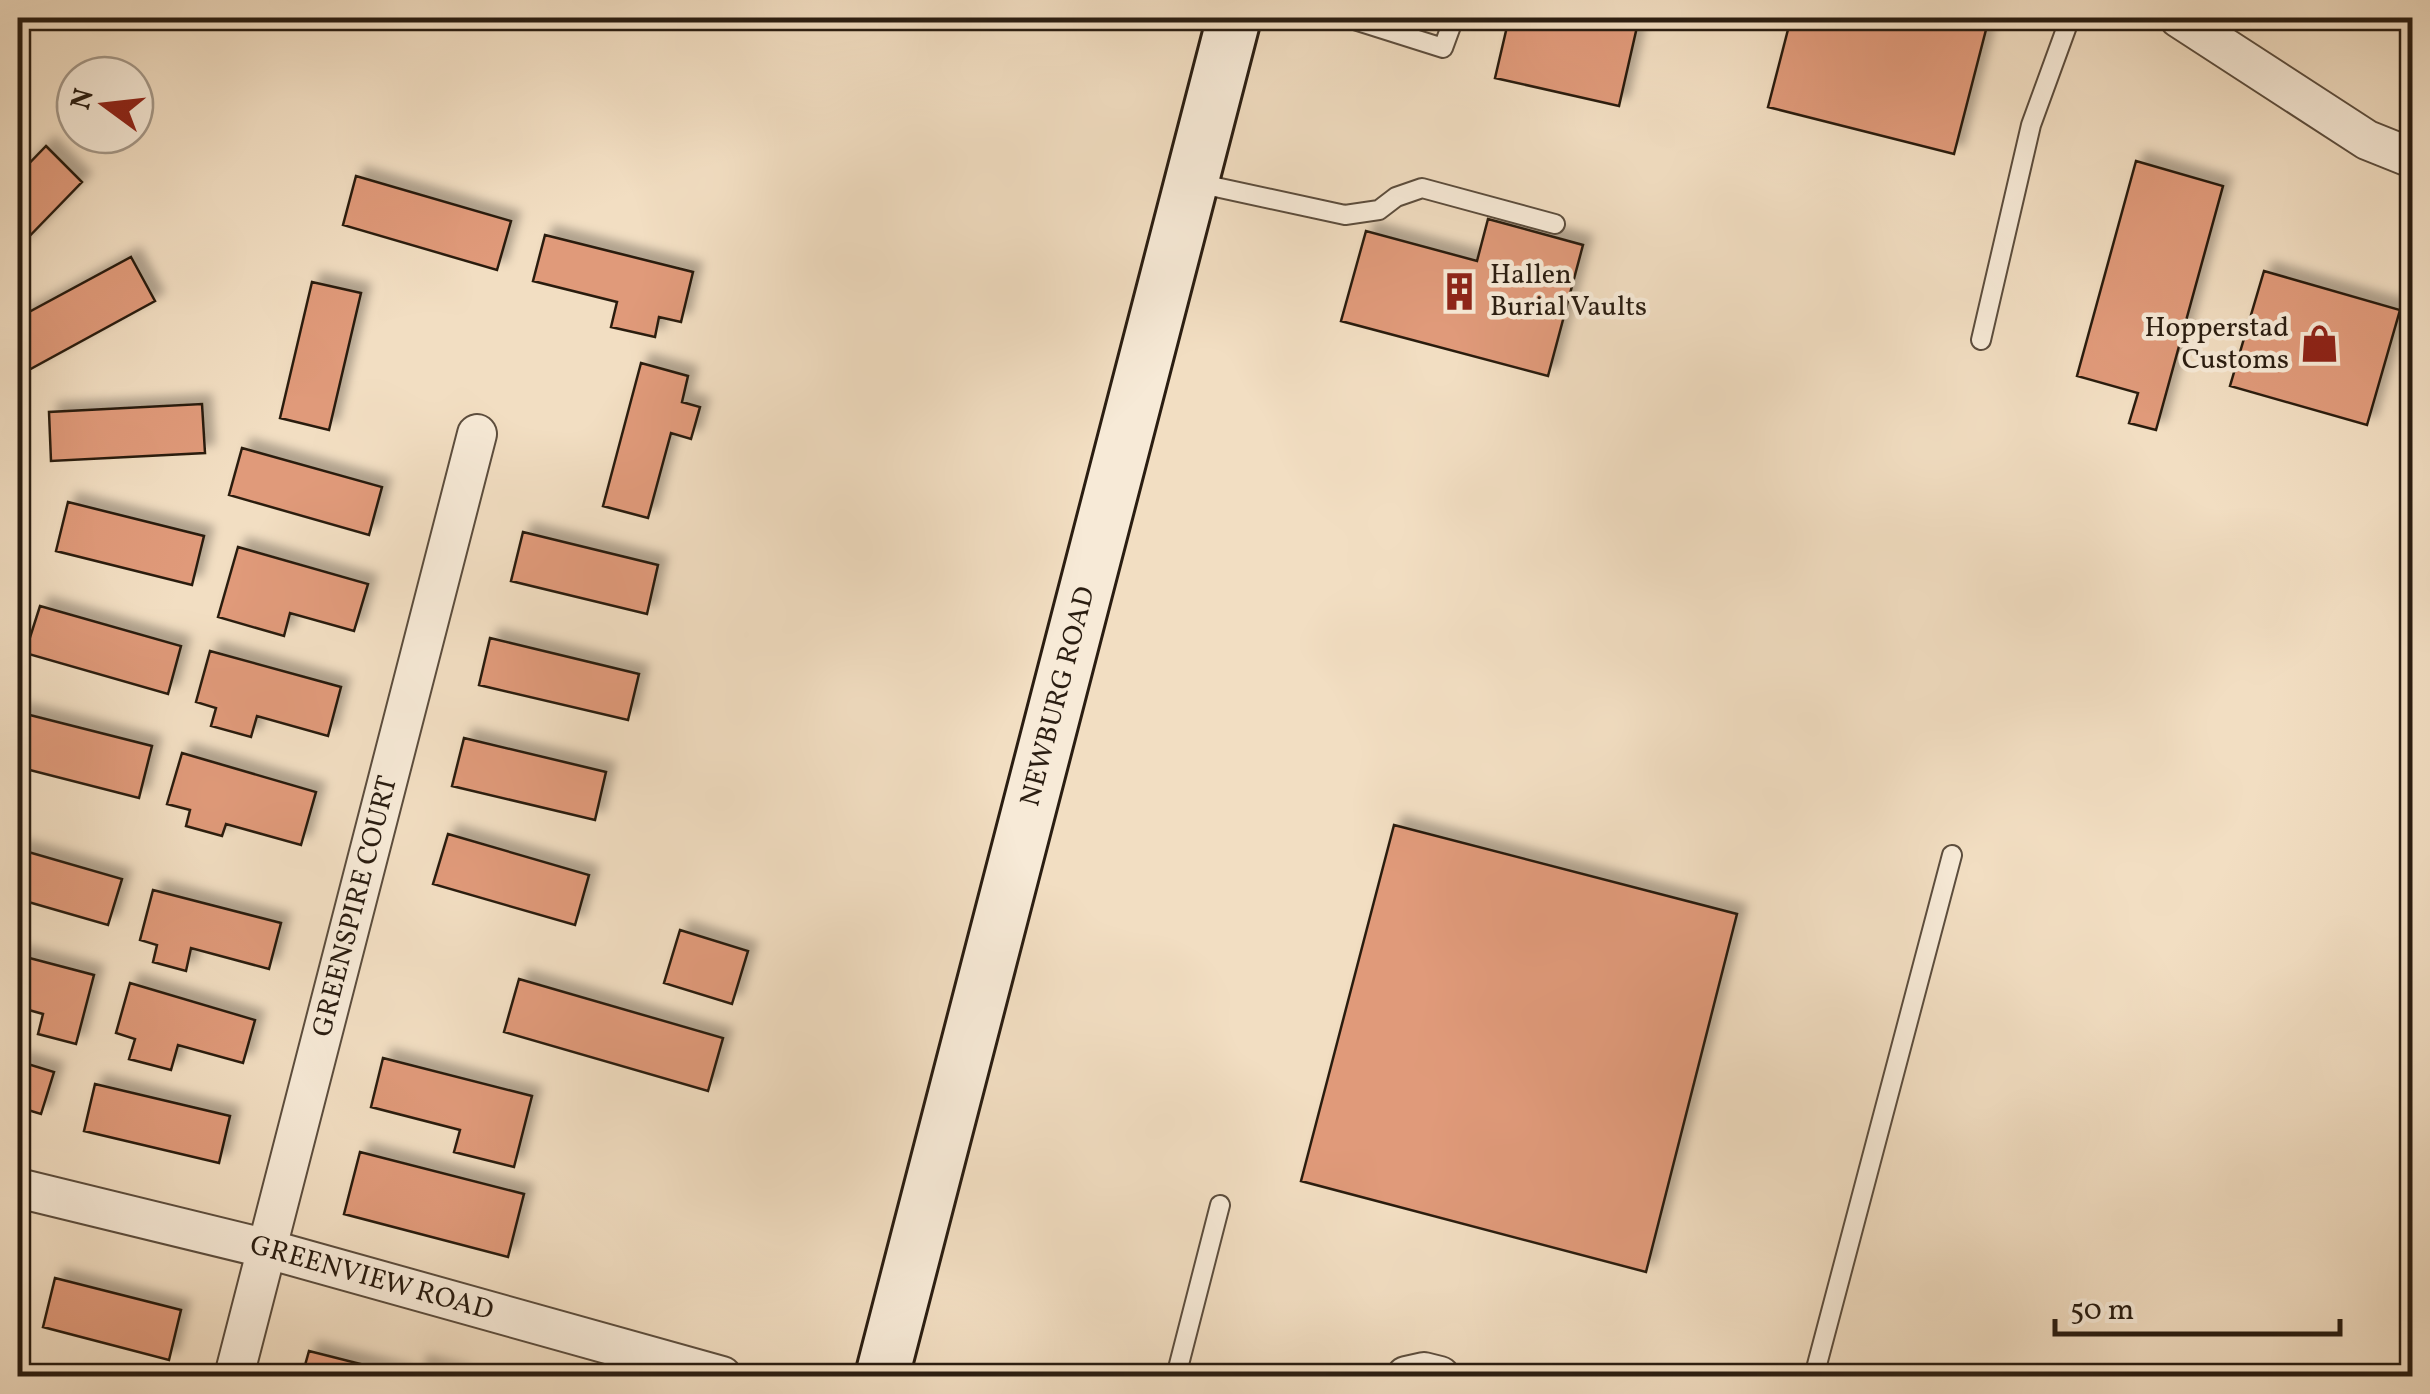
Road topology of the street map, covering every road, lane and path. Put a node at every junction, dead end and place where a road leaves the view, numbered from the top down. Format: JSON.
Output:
{"nodes":[{"id":1,"x":1234,"y":18,"type":"edge"},
{"id":2,"x":1348,"y":18,"type":"edge"},
{"id":3,"x":1454,"y":18,"type":"edge"},
{"id":4,"x":2070,"y":18,"type":"edge"},
{"id":5,"x":2179,"y":18,"type":"edge"},
{"id":6,"x":2412,"y":158,"type":"edge"},
{"id":7,"x":1191,"y":182,"type":"junction"},
{"id":8,"x":1555,"y":224,"type":"dead end"},
{"id":9,"x":1981,"y":340,"type":"dead end"},
{"id":10,"x":477,"y":434,"type":"dead end"},
{"id":11,"x":1952,"y":855,"type":"dead end"},
{"id":12,"x":18,"y":1188,"type":"edge"},
{"id":13,"x":1220,"y":1205,"type":"dead end"},
{"id":14,"x":264,"y":1248,"type":"junction"},
{"id":15,"x":234,"y":1376,"type":"edge"},
{"id":16,"x":722,"y":1376,"type":"edge"},
{"id":17,"x":882,"y":1376,"type":"edge"},
{"id":18,"x":1176,"y":1376,"type":"edge"},
{"id":19,"x":1406,"y":1376,"type":"edge"},
{"id":20,"x":1440,"y":1376,"type":"edge"},
{"id":21,"x":1814,"y":1376,"type":"edge"}],
"edges":[{"from":1,"to":7,"type":"main road","name":"NEWBURG ROAD"},
{"from":2,"to":3,"type":"lane"},
{"from":4,"to":9,"type":"lane"},
{"from":5,"to":6,"type":"street"},
{"from":7,"to":8,"type":"lane"},
{"from":7,"to":17,"type":"main road","name":"NEWBURG ROAD"},
{"from":10,"to":14,"type":"street","name":"GREENSPIRE COURT"},
{"from":11,"to":21,"type":"lane"},
{"from":12,"to":14,"type":"street","name":"GREENVIEW ROAD"},
{"from":13,"to":18,"type":"lane"},
{"from":14,"to":15,"type":"street","name":"GREENSPIRE COURT"},
{"from":14,"to":16,"type":"street","name":"GREENVIEW ROAD"},
{"from":19,"to":20,"type":"street"}]}
